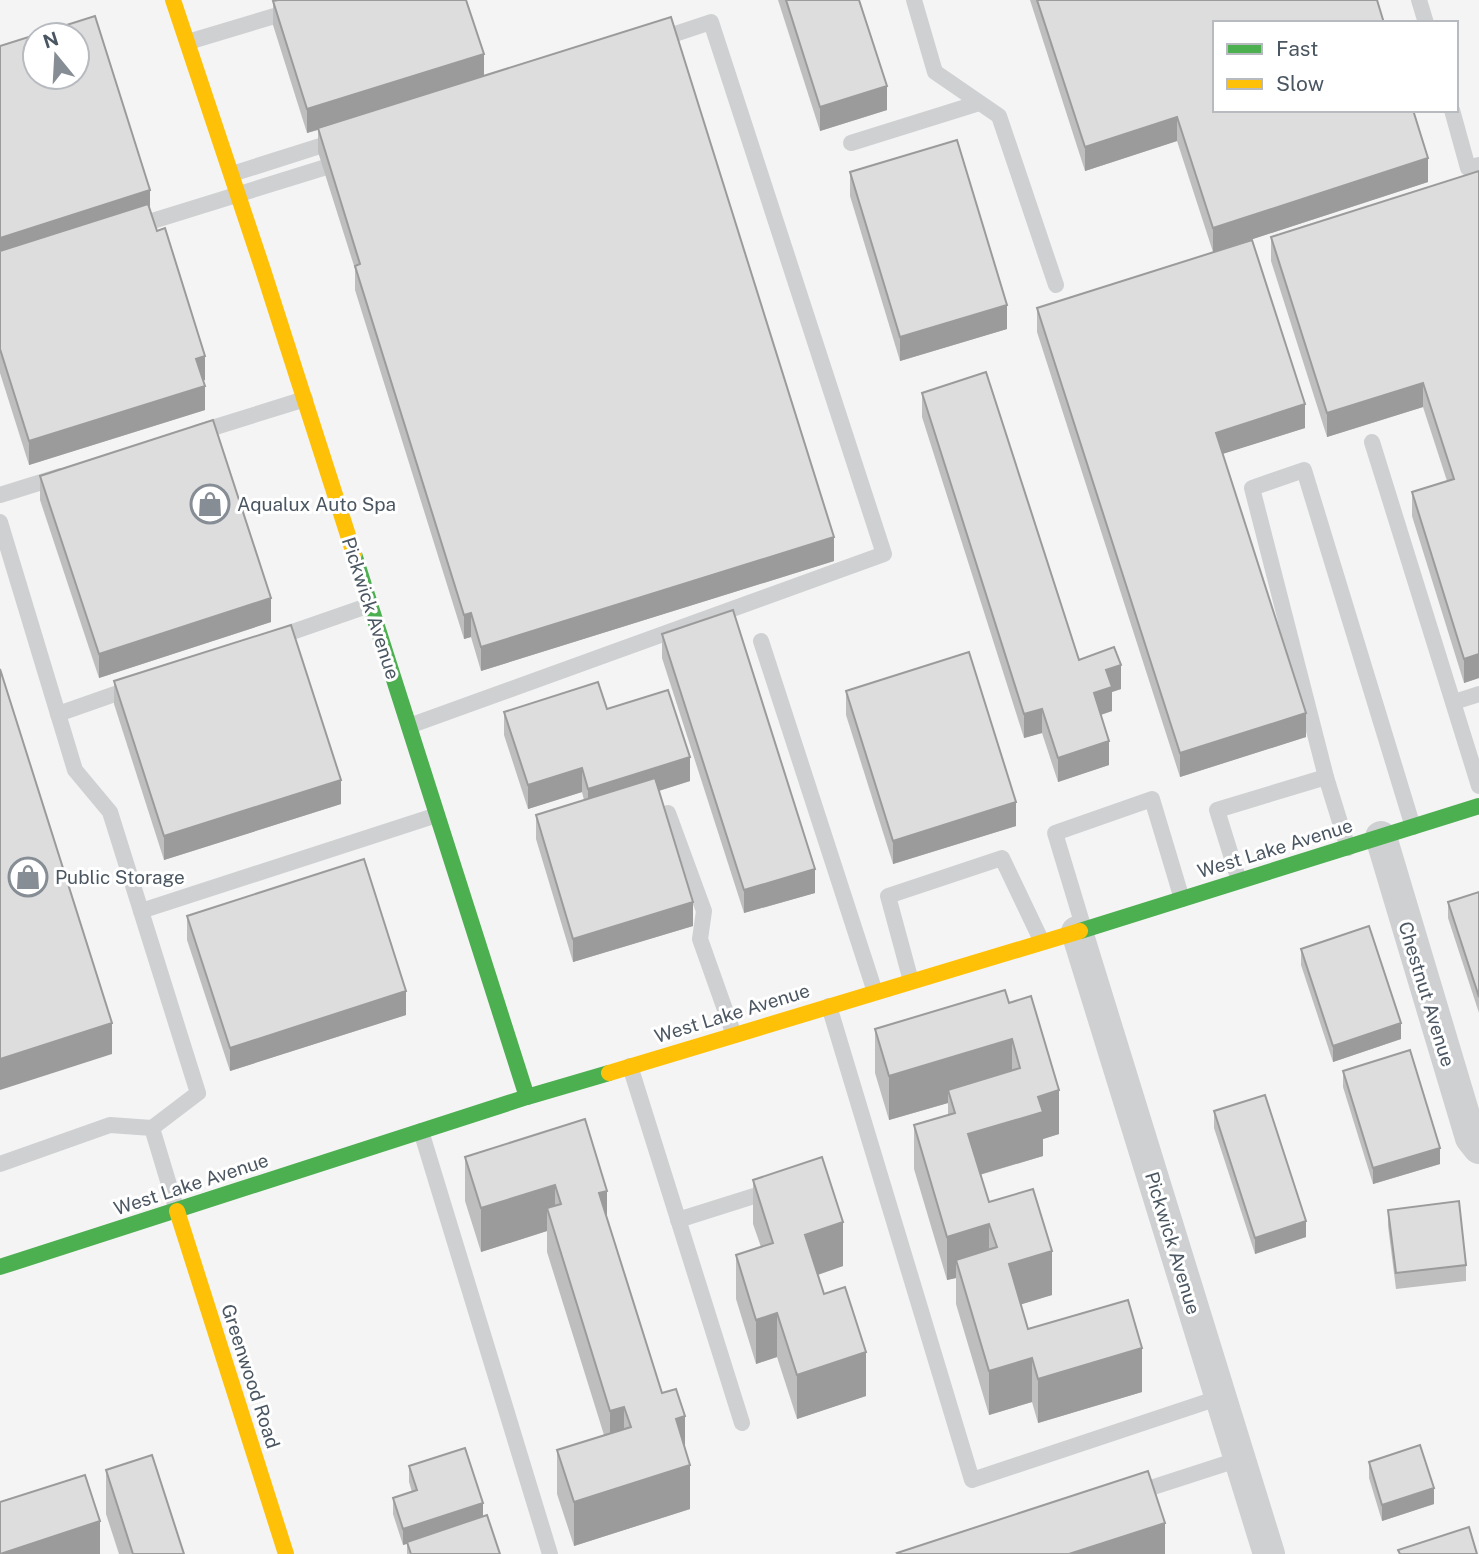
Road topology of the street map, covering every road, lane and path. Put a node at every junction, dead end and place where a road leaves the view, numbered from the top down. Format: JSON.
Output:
{"nodes":[{"id":1,"x":173,"y":0,"type":"edge"},
{"id":2,"x":328,"y":0,"type":"edge"},
{"id":3,"x":914,"y":0,"type":"edge"},
{"id":4,"x":1419,"y":0,"type":"edge"},
{"id":5,"x":1425,"y":21,"type":"edge"},
{"id":6,"x":188,"y":42,"type":"junction"},
{"id":7,"x":645,"y":44,"type":"edge"},
{"id":8,"x":979,"y":103,"type":"junction"},
{"id":9,"x":1452,"y":112,"type":"edge"},
{"id":10,"x":351,"y":136,"type":"edge"},
{"id":11,"x":851,"y":143,"type":"dead end"},
{"id":12,"x":1479,"y":165,"type":"edge"},
{"id":13,"x":323,"y":168,"type":"edge"},
{"id":14,"x":232,"y":174,"type":"junction"},
{"id":15,"x":238,"y":194,"type":"junction"},
{"id":16,"x":119,"y":231,"type":"edge"},
{"id":17,"x":1056,"y":285,"type":"dead end"},
{"id":18,"x":304,"y":399,"type":"junction"},
{"id":19,"x":185,"y":436,"type":"edge"},
{"id":20,"x":1372,"y":442,"type":"dead end"},
{"id":21,"x":79,"y":470,"type":"edge"},
{"id":22,"x":0,"y":495,"type":"edge"},
{"id":23,"x":0,"y":522,"type":"edge"},
{"id":24,"x":370,"y":605,"type":"junction"},
{"id":25,"x":266,"y":641,"type":"edge"},
{"id":26,"x":761,"y":641,"type":"dead end"},
{"id":27,"x":149,"y":682,"type":"edge"},
{"id":28,"x":1479,"y":694,"type":"edge"},
{"id":29,"x":1454,"y":702,"type":"junction"},
{"id":30,"x":58,"y":714,"type":"junction"},
{"id":31,"x":409,"y":726,"type":"junction"},
{"id":32,"x":1326,"y":777,"type":"junction"},
{"id":33,"x":1479,"y":786,"type":"edge"},
{"id":34,"x":1479,"y":806,"type":"edge"},
{"id":35,"x":668,"y":813,"type":"edge"},
{"id":36,"x":437,"y":815,"type":"junction"},
{"id":37,"x":1413,"y":827,"type":"junction"},
{"id":38,"x":1381,"y":837,"type":"junction"},
{"id":39,"x":1348,"y":848,"type":"junction"},
{"id":40,"x":1238,"y":881,"type":"junction"},
{"id":41,"x":1182,"y":899,"type":"junction"},
{"id":42,"x":141,"y":911,"type":"junction"},
{"id":43,"x":1080,"y":931,"type":"junction"},
{"id":44,"x":1042,"y":942,"type":"junction"},
{"id":45,"x":911,"y":981,"type":"junction"},
{"id":46,"x":875,"y":992,"type":"junction"},
{"id":47,"x":829,"y":1006,"type":"junction"},
{"id":48,"x":734,"y":1035,"type":"junction"},
{"id":49,"x":630,"y":1066,"type":"junction"},
{"id":50,"x":527,"y":1097,"type":"junction"},
{"id":51,"x":152,"y":1128,"type":"junction"},
{"id":52,"x":421,"y":1131,"type":"junction"},
{"id":53,"x":1479,"y":1148,"type":"edge"},
{"id":54,"x":0,"y":1164,"type":"edge"},
{"id":55,"x":789,"y":1185,"type":"edge"},
{"id":56,"x":177,"y":1211,"type":"junction"},
{"id":57,"x":678,"y":1220,"type":"junction"},
{"id":58,"x":0,"y":1267,"type":"edge"},
{"id":59,"x":1221,"y":1397,"type":"junction"},
{"id":60,"x":742,"y":1423,"type":"dead end"},
{"id":61,"x":1240,"y":1459,"type":"junction"},
{"id":62,"x":1125,"y":1496,"type":"edge"},
{"id":63,"x":286,"y":1554,"type":"edge"},
{"id":64,"x":550,"y":1554,"type":"edge"},
{"id":65,"x":1269,"y":1554,"type":"edge"}],
"edges":[{"from":1,"to":6,"type":"street","name":"Pickwick Avenue"},
{"from":2,"to":6,"type":"lane"},
{"from":3,"to":8,"type":"lane"},
{"from":4,"to":5,"type":"lane"},
{"from":6,"to":14,"type":"street","name":"Pickwick Avenue"},
{"from":7,"to":31,"type":"lane"},
{"from":8,"to":11,"type":"lane"},
{"from":8,"to":17,"type":"lane"},
{"from":9,"to":12,"type":"lane"},
{"from":10,"to":14,"type":"lane"},
{"from":13,"to":15,"type":"lane"},
{"from":14,"to":15,"type":"street","name":"Pickwick Avenue"},
{"from":15,"to":16,"type":"lane"},
{"from":15,"to":18,"type":"street","name":"Pickwick Avenue"},
{"from":18,"to":19,"type":"lane"},
{"from":18,"to":24,"type":"street","name":"Pickwick Avenue"},
{"from":20,"to":29,"type":"lane"},
{"from":21,"to":22,"type":"lane"},
{"from":23,"to":30,"type":"lane"},
{"from":24,"to":25,"type":"lane"},
{"from":24,"to":31,"type":"street","name":"Pickwick Avenue"},
{"from":26,"to":46,"type":"lane"},
{"from":27,"to":30,"type":"lane"},
{"from":28,"to":29,"type":"lane"},
{"from":29,"to":33,"type":"lane"},
{"from":30,"to":42,"type":"lane"},
{"from":31,"to":36,"type":"street","name":"Pickwick Avenue"},
{"from":32,"to":37,"type":"lane"},
{"from":32,"to":39,"type":"lane"},
{"from":32,"to":40,"type":"lane"},
{"from":34,"to":37,"type":"street","name":"West Lake Avenue"},
{"from":35,"to":48,"type":"lane"},
{"from":36,"to":42,"type":"lane"},
{"from":36,"to":50,"type":"street","name":"Pickwick Avenue"},
{"from":37,"to":38,"type":"street","name":"West Lake Avenue"},
{"from":38,"to":39,"type":"street","name":"West Lake Avenue"},
{"from":38,"to":53,"type":"street","name":"Chestnut Avenue"},
{"from":39,"to":40,"type":"street","name":"West Lake Avenue"},
{"from":40,"to":41,"type":"street","name":"West Lake Avenue"},
{"from":41,"to":43,"type":"street","name":"West Lake Avenue"},
{"from":41,"to":43,"type":"lane"},
{"from":42,"to":51,"type":"lane"},
{"from":43,"to":44,"type":"street","name":"West Lake Avenue"},
{"from":43,"to":59,"type":"street","name":"Pickwick Avenue"},
{"from":44,"to":45,"type":"street","name":"West Lake Avenue"},
{"from":44,"to":45,"type":"lane"},
{"from":45,"to":46,"type":"street","name":"West Lake Avenue"},
{"from":46,"to":47,"type":"street","name":"West Lake Avenue"},
{"from":47,"to":48,"type":"street","name":"West Lake Avenue"},
{"from":47,"to":59,"type":"lane"},
{"from":48,"to":49,"type":"street","name":"West Lake Avenue"},
{"from":49,"to":50,"type":"street","name":"West Lake Avenue"},
{"from":49,"to":57,"type":"lane"},
{"from":50,"to":52,"type":"street","name":"West Lake Avenue"},
{"from":51,"to":54,"type":"lane"},
{"from":51,"to":56,"type":"lane"},
{"from":52,"to":56,"type":"street","name":"West Lake Avenue"},
{"from":52,"to":64,"type":"lane"},
{"from":55,"to":57,"type":"lane"},
{"from":56,"to":58,"type":"street","name":"West Lake Avenue"},
{"from":56,"to":63,"type":"street","name":"Greenwood Road"},
{"from":57,"to":60,"type":"lane"},
{"from":59,"to":61,"type":"street","name":"Pickwick Avenue"},
{"from":61,"to":62,"type":"lane"},
{"from":61,"to":65,"type":"street","name":"Pickwick Avenue"}]}
